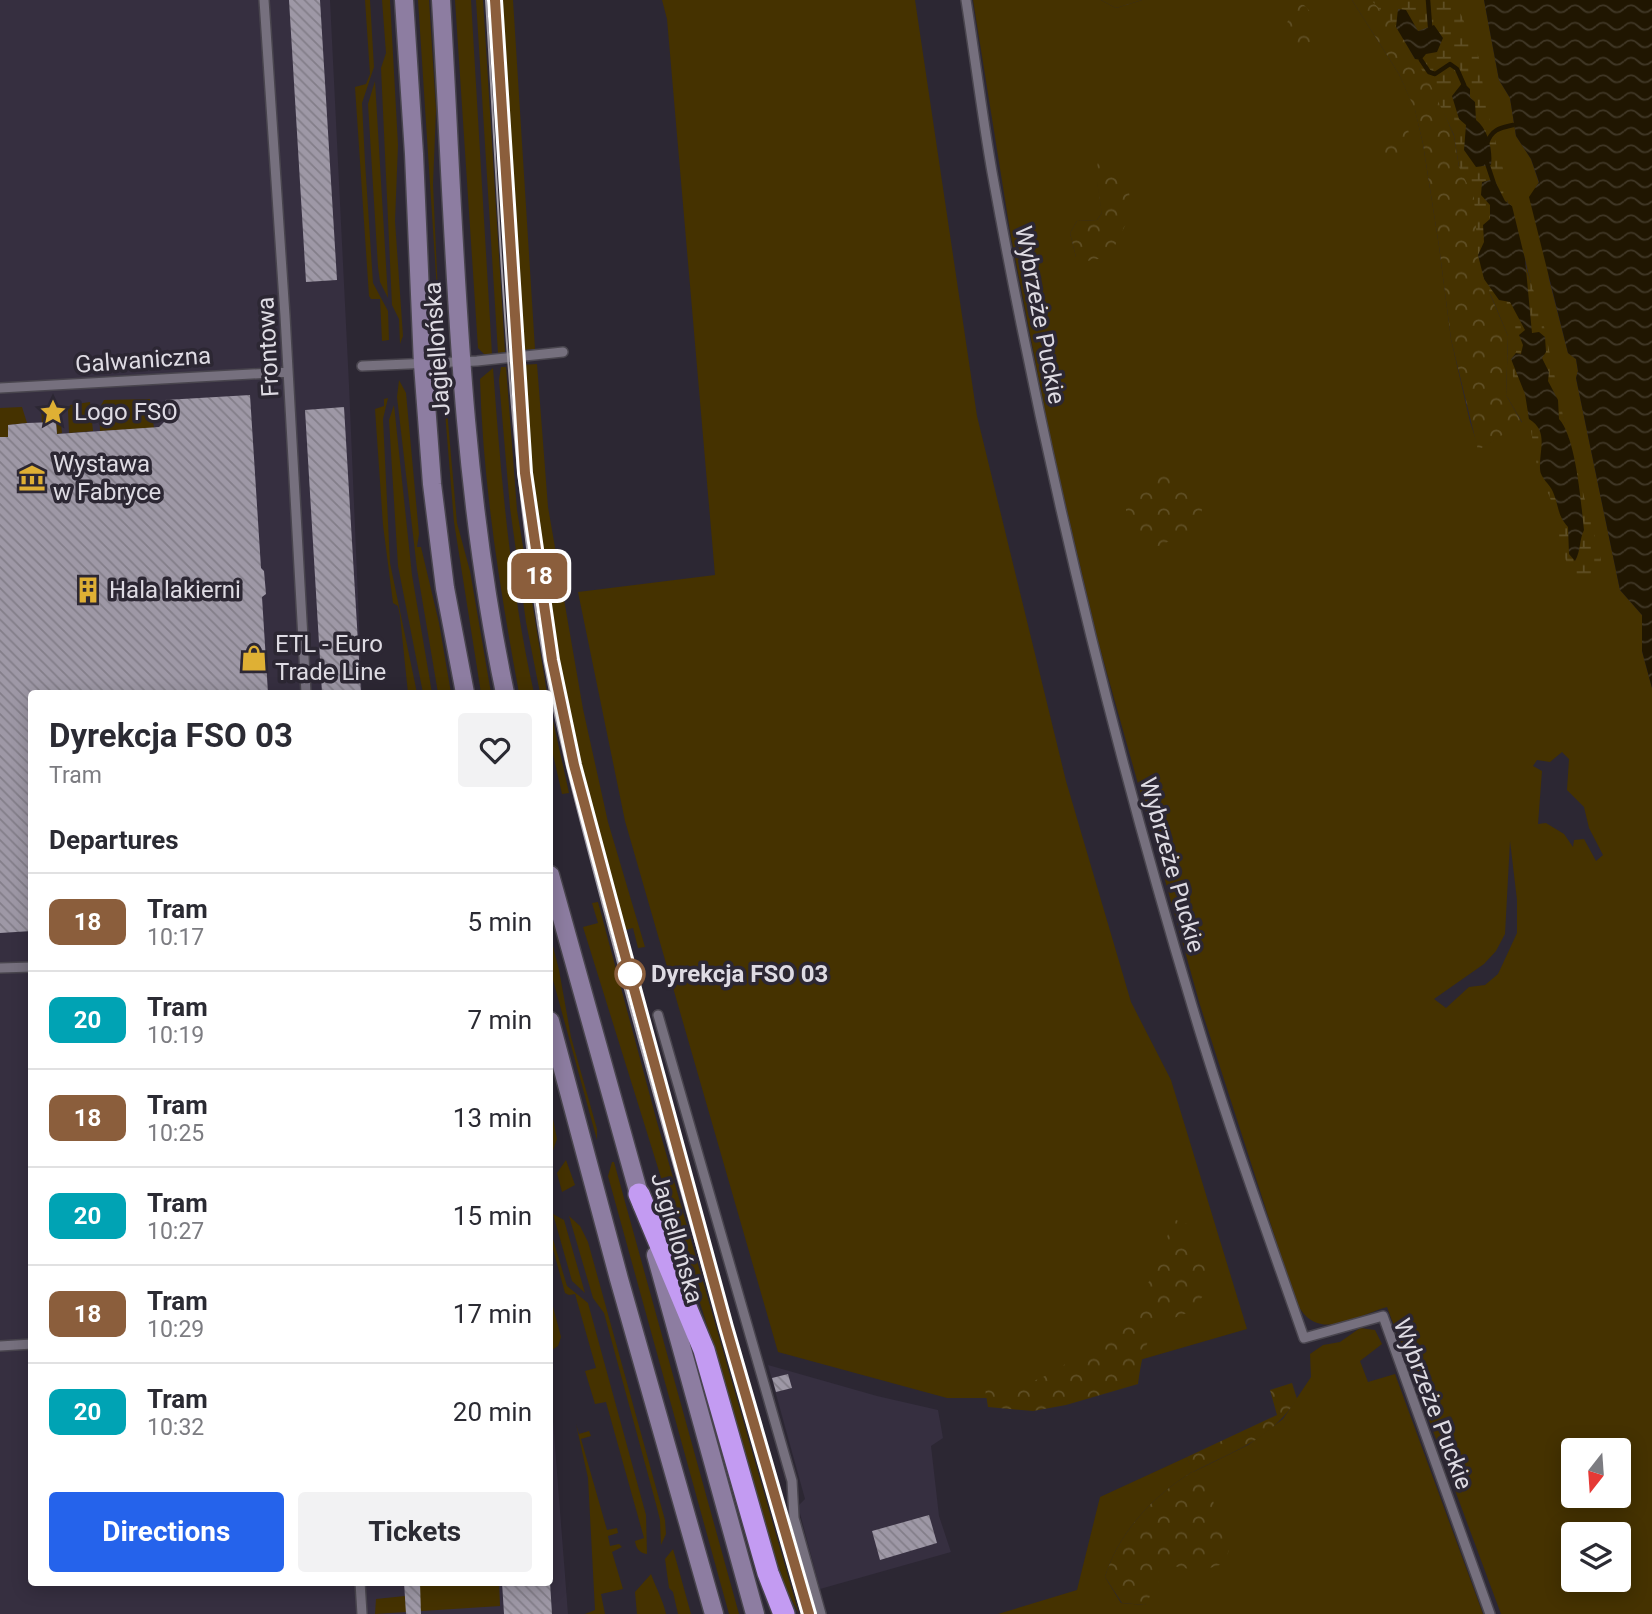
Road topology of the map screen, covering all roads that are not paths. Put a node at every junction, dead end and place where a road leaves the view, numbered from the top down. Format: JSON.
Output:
{"nodes":[{"id":1,"x":264,"y":0,"type":"edge"},
{"id":2,"x":404,"y":0,"type":"edge"},
{"id":3,"x":441,"y":0,"type":"edge"},
{"id":4,"x":966,"y":0,"type":"edge"},
{"id":5,"x":563,"y":352,"type":"dead end"},
{"id":6,"x":461,"y":362,"type":"junction"},
{"id":7,"x":423,"y":363,"type":"junction"},
{"id":8,"x":362,"y":366,"type":"dead end"},
{"id":9,"x":288,"y":372,"type":"junction"},
{"id":10,"x":0,"y":388,"type":"edge"},
{"id":11,"x":306,"y":690,"type":"edge"},
{"id":12,"x":464,"y":690,"type":"edge"},
{"id":13,"x":504,"y":690,"type":"edge"},
{"id":14,"x":553,"y":886,"type":"edge"},
{"id":15,"x":28,"y":967,"type":"edge"},
{"id":16,"x":0,"y":968,"type":"edge"},
{"id":17,"x":658,"y":1014,"type":"dead end"},
{"id":18,"x":553,"y":1032,"type":"edge"},
{"id":19,"x":639,"y":1194,"type":"junction"},
{"id":20,"x":28,"y":1344,"type":"edge"},
{"id":21,"x":0,"y":1346,"type":"edge"},
{"id":22,"x":360,"y":1586,"type":"edge"},
{"id":23,"x":362,"y":1614,"type":"edge"},
{"id":24,"x":714,"y":1614,"type":"edge"},
{"id":25,"x":755,"y":1614,"type":"edge"},
{"id":26,"x":784,"y":1614,"type":"edge"},
{"id":27,"x":821,"y":1614,"type":"edge"},
{"id":28,"x":1490,"y":1614,"type":"edge"}],
"edges":[{"from":1,"to":9,"type":"lane","name":"Frontowa"},
{"from":2,"to":7,"type":"main road","name":"Jagiellońska"},
{"from":3,"to":6,"type":"main road","name":"Jagiellońska"},
{"from":4,"to":28,"type":"lane","name":"Wybrzeże Puckie"},
{"from":5,"to":6,"type":"lane"},
{"from":6,"to":7,"type":"lane"},
{"from":6,"to":13,"type":"main road","name":"Jagiellońska"},
{"from":7,"to":8,"type":"lane"},
{"from":7,"to":12,"type":"main road","name":"Jagiellońska"},
{"from":9,"to":10,"type":"lane","name":"Galwaniczna"},
{"from":9,"to":11,"type":"lane","name":"Frontowa"},
{"from":14,"to":19,"type":"main road","name":"Jagiellońska"},
{"from":15,"to":16,"type":"lane"},
{"from":17,"to":27,"type":"lane"},
{"from":18,"to":24,"type":"main road"},
{"from":19,"to":25,"type":"main road","name":"Jagiellońska"},
{"from":19,"to":26,"type":"highway"},
{"from":20,"to":21,"type":"lane"},
{"from":22,"to":23,"type":"lane"}]}
